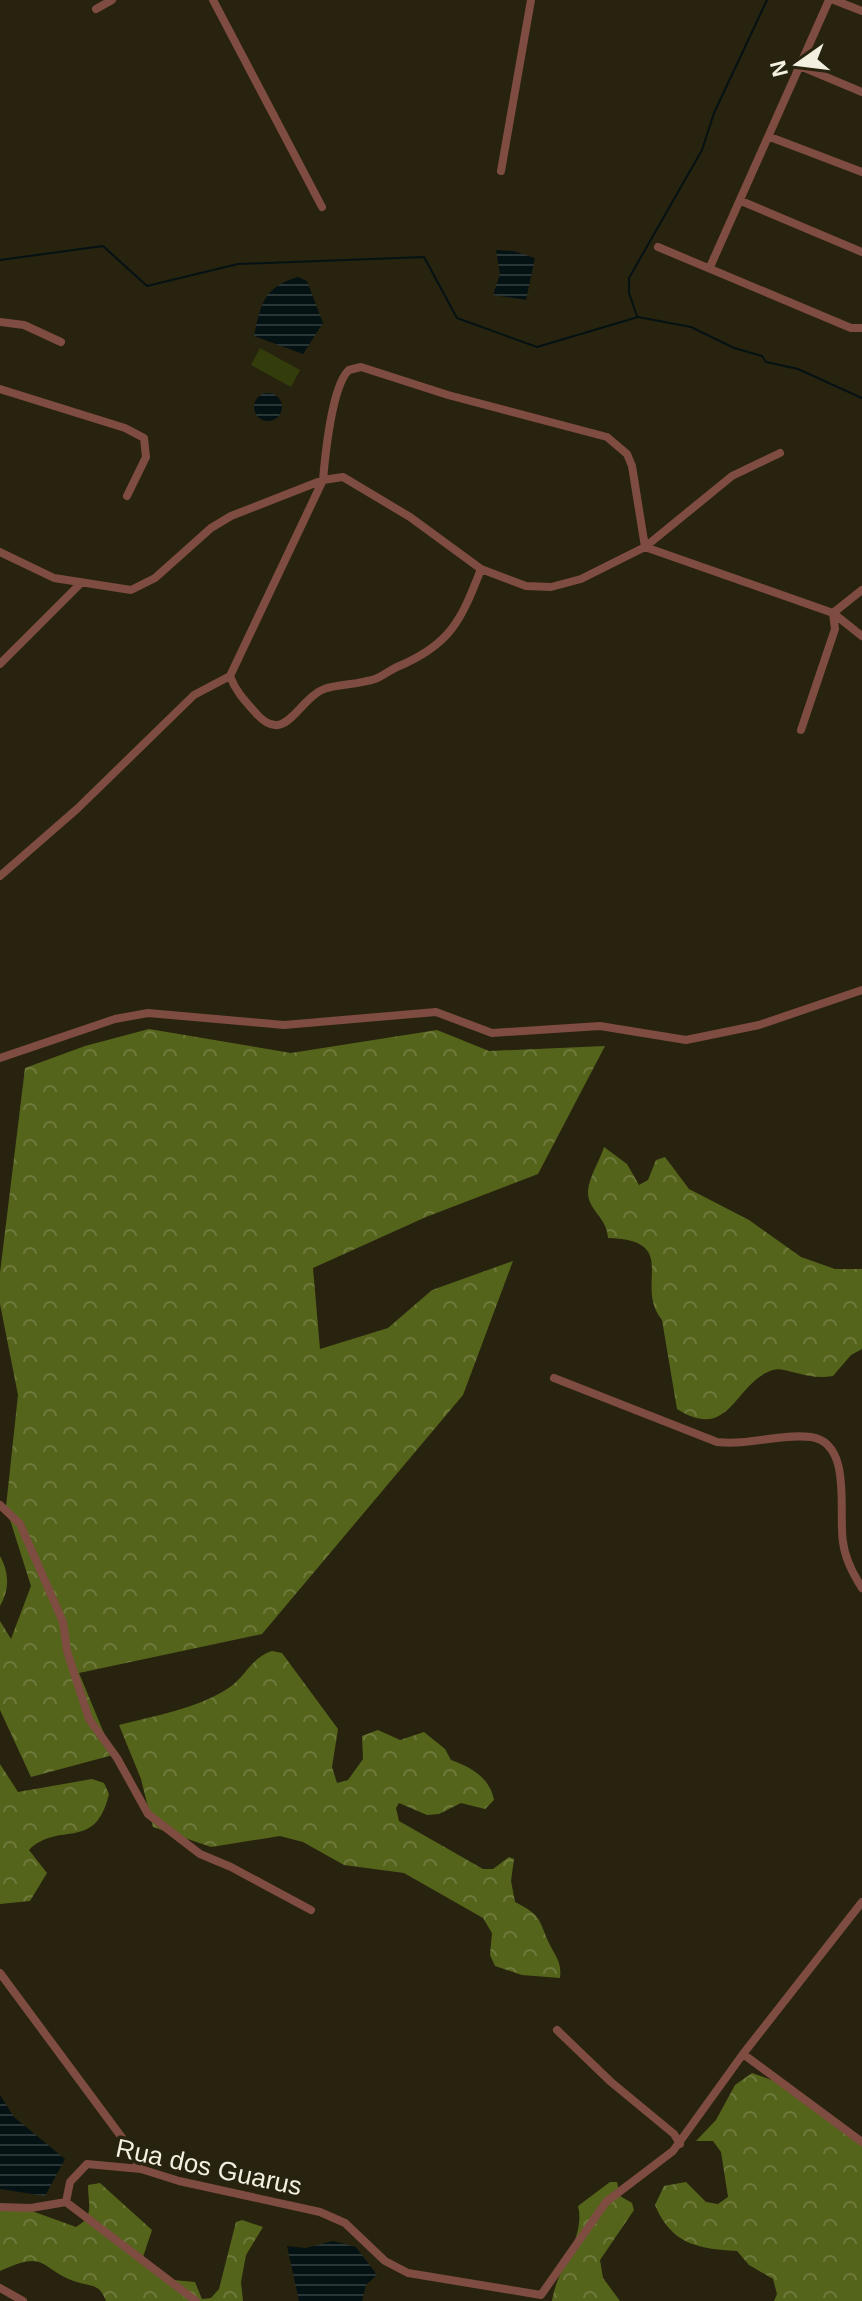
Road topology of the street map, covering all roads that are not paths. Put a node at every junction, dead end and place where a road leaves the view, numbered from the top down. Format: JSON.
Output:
{"nodes":[{"id":1,"x":112,"y":0,"type":"edge"},
{"id":2,"x":213,"y":0,"type":"edge"},
{"id":3,"x":531,"y":0,"type":"edge"},
{"id":4,"x":831,"y":0,"type":"edge"},
{"id":5,"x":96,"y":9,"type":"dead end"},
{"id":6,"x":862,"y":11,"type":"edge"},
{"id":7,"x":800,"y":66,"type":"junction"},
{"id":8,"x":862,"y":92,"type":"edge"},
{"id":9,"x":770,"y":137,"type":"junction"},
{"id":10,"x":501,"y":171,"type":"dead end"},
{"id":11,"x":862,"y":172,"type":"edge"},
{"id":12,"x":741,"y":201,"type":"junction"},
{"id":13,"x":322,"y":207,"type":"dead end"},
{"id":14,"x":658,"y":247,"type":"dead end"},
{"id":15,"x":862,"y":252,"type":"edge"},
{"id":16,"x":710,"y":267,"type":"junction"},
{"id":17,"x":0,"y":322,"type":"edge"},
{"id":18,"x":859,"y":329,"type":"edge"},
{"id":19,"x":61,"y":342,"type":"dead end"},
{"id":20,"x":0,"y":389,"type":"edge"},
{"id":21,"x":780,"y":453,"type":"dead end"},
{"id":22,"x":323,"y":480,"type":"junction"},
{"id":23,"x":127,"y":496,"type":"dead end"},
{"id":24,"x":645,"y":547,"type":"junction"},
{"id":25,"x":0,"y":552,"type":"edge"},
{"id":26,"x":481,"y":569,"type":"junction"},
{"id":27,"x":81,"y":583,"type":"junction"},
{"id":28,"x":862,"y":590,"type":"edge"},
{"id":29,"x":833,"y":613,"type":"junction"},
{"id":30,"x":862,"y":636,"type":"edge"},
{"id":31,"x":0,"y":664,"type":"edge"},
{"id":32,"x":230,"y":676,"type":"junction"},
{"id":33,"x":801,"y":730,"type":"dead end"},
{"id":34,"x":0,"y":876,"type":"edge"},
{"id":35,"x":862,"y":990,"type":"edge"},
{"id":36,"x":0,"y":1058,"type":"edge"},
{"id":37,"x":554,"y":1378,"type":"dead end"},
{"id":38,"x":0,"y":1505,"type":"edge"},
{"id":39,"x":862,"y":1588,"type":"edge"},
{"id":40,"x":862,"y":1902,"type":"edge"},
{"id":41,"x":311,"y":1910,"type":"dead end"},
{"id":42,"x":0,"y":1973,"type":"edge"},
{"id":43,"x":557,"y":2030,"type":"dead end"},
{"id":44,"x":743,"y":2054,"type":"junction"},
{"id":45,"x":862,"y":2142,"type":"edge"},
{"id":46,"x":680,"y":2144,"type":"junction"},
{"id":47,"x":141,"y":2169,"type":"junction"},
{"id":48,"x":66,"y":2202,"type":"junction"},
{"id":49,"x":0,"y":2207,"type":"edge"},
{"id":50,"x":0,"y":2288,"type":"edge"},
{"id":51,"x":540,"y":2298,"type":"edge"},
{"id":52,"x":23,"y":2301,"type":"edge"},
{"id":53,"x":196,"y":2301,"type":"edge"}],
"edges":[{"from":1,"to":5,"type":"street"},
{"from":2,"to":13,"type":"street"},
{"from":3,"to":10,"type":"street"},
{"from":4,"to":6,"type":"street"},
{"from":4,"to":7,"type":"street"},
{"from":7,"to":8,"type":"street"},
{"from":7,"to":9,"type":"street"},
{"from":9,"to":11,"type":"street"},
{"from":9,"to":12,"type":"street"},
{"from":12,"to":15,"type":"street"},
{"from":12,"to":16,"type":"street"},
{"from":14,"to":16,"type":"street"},
{"from":16,"to":18,"type":"street"},
{"from":17,"to":19,"type":"street"},
{"from":20,"to":23,"type":"street"},
{"from":21,"to":24,"type":"street"},
{"from":22,"to":24,"type":"street"},
{"from":22,"to":26,"type":"street"},
{"from":22,"to":27,"type":"street"},
{"from":22,"to":32,"type":"street"},
{"from":24,"to":26,"type":"street"},
{"from":24,"to":29,"type":"street"},
{"from":25,"to":27,"type":"street"},
{"from":26,"to":32,"type":"street"},
{"from":27,"to":31,"type":"street"},
{"from":28,"to":29,"type":"street"},
{"from":29,"to":30,"type":"street"},
{"from":29,"to":33,"type":"street"},
{"from":32,"to":34,"type":"street"},
{"from":35,"to":36,"type":"street"},
{"from":37,"to":39,"type":"street"},
{"from":38,"to":41,"type":"street"},
{"from":40,"to":44,"type":"street"},
{"from":42,"to":47,"type":"street"},
{"from":43,"to":46,"type":"street"},
{"from":44,"to":45,"type":"street"},
{"from":44,"to":46,"type":"street"},
{"from":46,"to":51,"type":"street"},
{"from":47,"to":48,"type":"street","name":"Rua dos Guarus"},
{"from":47,"to":51,"type":"street","name":"Rua dos Guarus"},
{"from":48,"to":49,"type":"street"},
{"from":48,"to":53,"type":"street"},
{"from":50,"to":52,"type":"street"}]}
